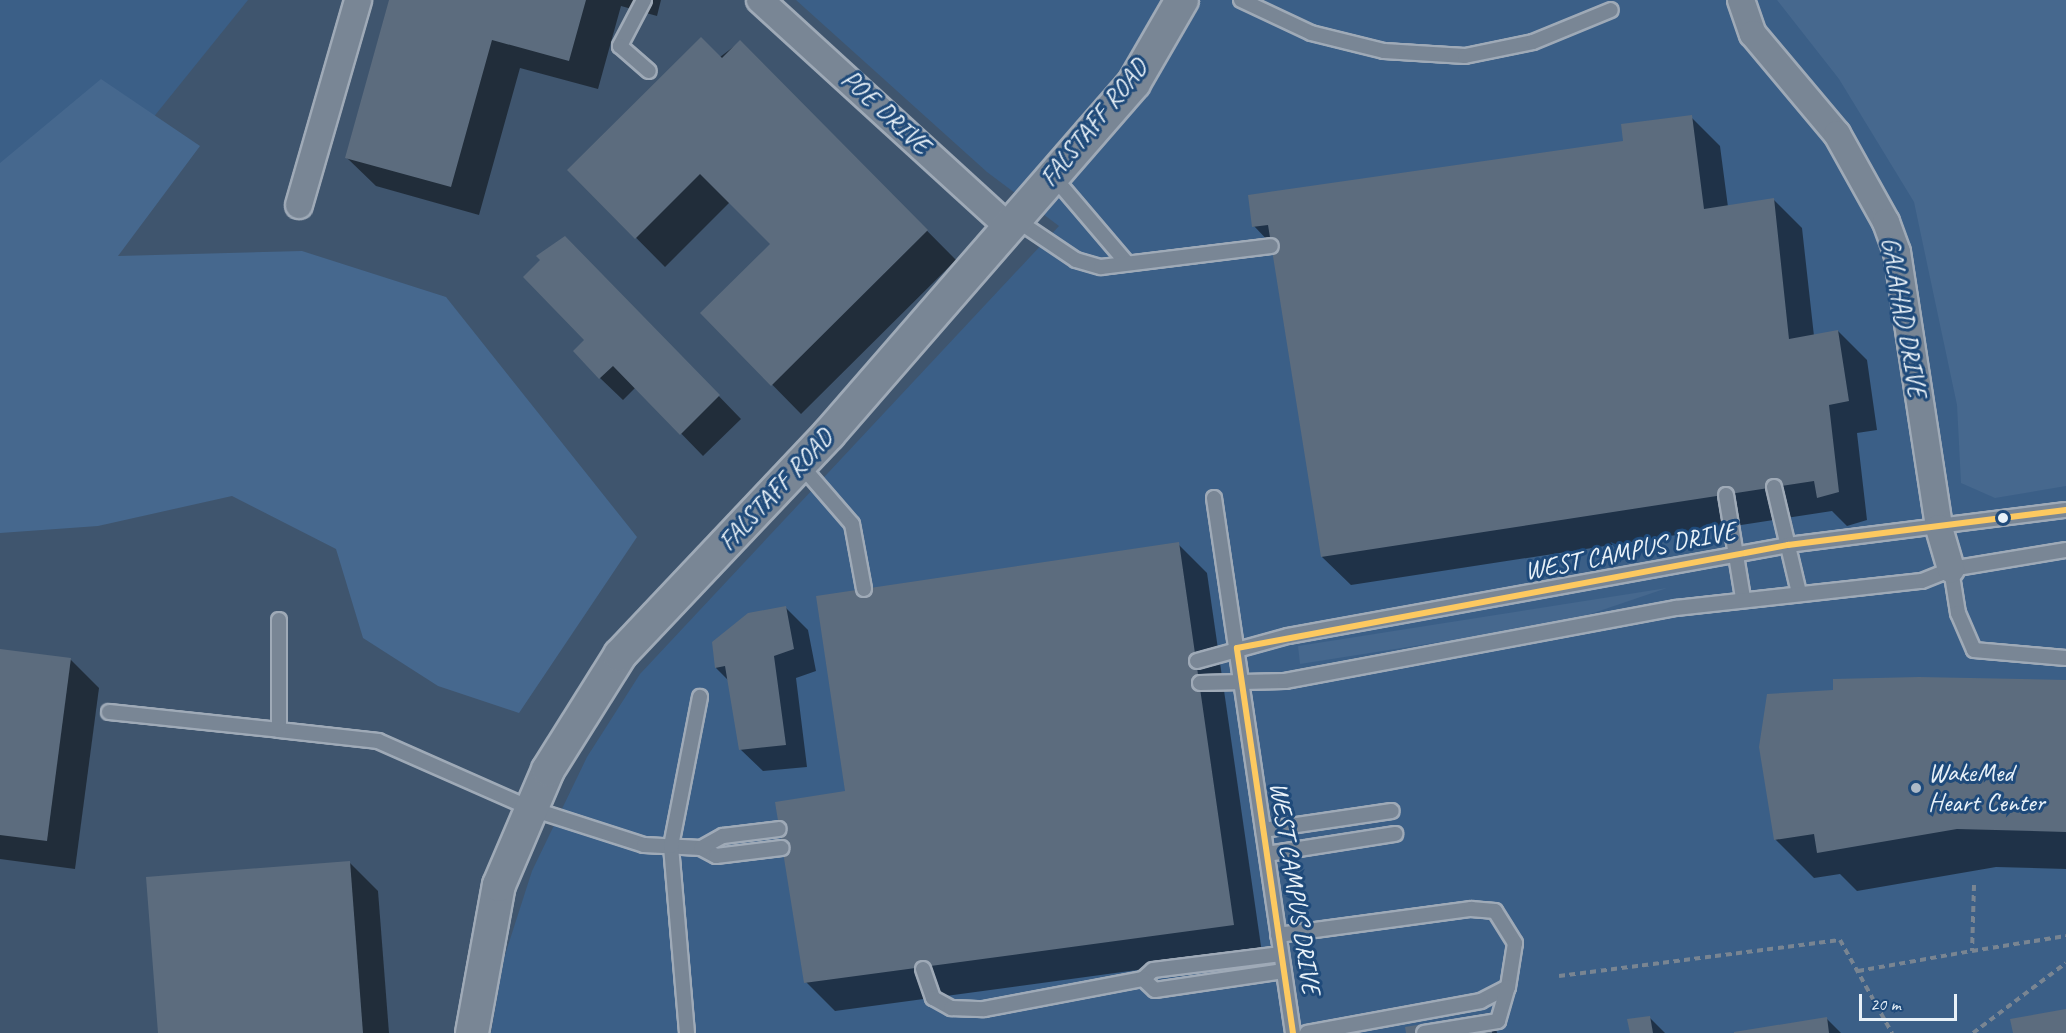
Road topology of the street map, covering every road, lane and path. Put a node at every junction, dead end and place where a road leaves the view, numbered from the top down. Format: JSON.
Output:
{"nodes":[{"id":1,"x":358,"y":0,"type":"edge"},
{"id":2,"x":644,"y":0,"type":"edge"},
{"id":3,"x":760,"y":0,"type":"edge"},
{"id":4,"x":1182,"y":0,"type":"edge"},
{"id":5,"x":1241,"y":0,"type":"edge"},
{"id":6,"x":1742,"y":0,"type":"edge"},
{"id":7,"x":1611,"y":10,"type":"dead end"},
{"id":8,"x":649,"y":71,"type":"dead end"},
{"id":9,"x":1052,"y":175,"type":"junction"},
{"id":10,"x":299,"y":206,"type":"dead end"},
{"id":11,"x":1011,"y":223,"type":"junction"},
{"id":12,"x":1271,"y":246,"type":"dead end"},
{"id":13,"x":1126,"y":262,"type":"junction"},
{"id":14,"x":800,"y":464,"type":"junction"},
{"id":15,"x":1774,"y":487,"type":"dead end"},
{"id":16,"x":1726,"y":495,"type":"dead end"},
{"id":17,"x":1214,"y":498,"type":"dead end"},
{"id":18,"x":2066,"y":510,"type":"edge"},
{"id":19,"x":1939,"y":528,"type":"junction"},
{"id":20,"x":1788,"y":545,"type":"junction"},
{"id":21,"x":2066,"y":549,"type":"edge"},
{"id":22,"x":1736,"y":555,"type":"junction"},
{"id":23,"x":1951,"y":569,"type":"junction"},
{"id":24,"x":864,"y":589,"type":"dead end"},
{"id":25,"x":1799,"y":593,"type":"junction"},
{"id":26,"x":1743,"y":598,"type":"junction"},
{"id":27,"x":279,"y":620,"type":"dead end"},
{"id":28,"x":1237,"y":648,"type":"junction"},
{"id":29,"x":2066,"y":658,"type":"edge"},
{"id":30,"x":1197,"y":661,"type":"dead end"},
{"id":31,"x":1242,"y":679,"type":"junction"},
{"id":32,"x":1200,"y":683,"type":"dead end"},
{"id":33,"x":700,"y":697,"type":"dead end"},
{"id":34,"x":109,"y":712,"type":"dead end"},
{"id":35,"x":279,"y":730,"type":"junction"},
{"id":36,"x":532,"y":809,"type":"junction"},
{"id":37,"x":1392,"y":811,"type":"dead end"},
{"id":38,"x":779,"y":829,"type":"dead end"},
{"id":39,"x":1263,"y":830,"type":"junction"},
{"id":40,"x":1395,"y":834,"type":"dead end"},
{"id":41,"x":670,"y":846,"type":"junction"},
{"id":42,"x":701,"y":848,"type":"junction"},
{"id":43,"x":782,"y":848,"type":"dead end"},
{"id":44,"x":1267,"y":854,"type":"junction"},
{"id":45,"x":1974,"y":885,"type":"dead end"},
{"id":46,"x":1278,"y":935,"type":"junction"},
{"id":47,"x":2066,"y":936,"type":"edge"},
{"id":48,"x":1972,"y":951,"type":"junction"},
{"id":49,"x":1281,"y":954,"type":"junction"},
{"id":50,"x":2066,"y":963,"type":"edge"},
{"id":51,"x":923,"y":969,"type":"dead end"},
{"id":52,"x":1284,"y":971,"type":"junction"},
{"id":53,"x":1858,"y":971,"type":"junction"},
{"id":54,"x":1559,"y":976,"type":"dead end"},
{"id":55,"x":1143,"y":979,"type":"junction"},
{"id":56,"x":1508,"y":987,"type":"junction"},
{"id":57,"x":472,"y":1033,"type":"edge"},
{"id":58,"x":687,"y":1033,"type":"edge"},
{"id":59,"x":1293,"y":1033,"type":"edge"},
{"id":60,"x":1307,"y":1033,"type":"edge"},
{"id":61,"x":1424,"y":1033,"type":"edge"},
{"id":62,"x":1892,"y":1033,"type":"edge"},
{"id":63,"x":1973,"y":1033,"type":"edge"}],
"edges":[{"from":1,"to":10,"type":"street"},
{"from":2,"to":8,"type":"lane"},
{"from":3,"to":11,"type":"street","name":"POE DRIVE"},
{"from":4,"to":9,"type":"street","name":"FALSTAFF ROAD"},
{"from":5,"to":7,"type":"lane"},
{"from":6,"to":19,"type":"street","name":"GALAHAD DRIVE"},
{"from":9,"to":11,"type":"street","name":"FALSTAFF ROAD"},
{"from":9,"to":13,"type":"lane"},
{"from":11,"to":13,"type":"lane"},
{"from":11,"to":14,"type":"street","name":"FALSTAFF ROAD"},
{"from":12,"to":13,"type":"lane"},
{"from":14,"to":24,"type":"lane"},
{"from":14,"to":36,"type":"street","name":"FALSTAFF ROAD"},
{"from":15,"to":20,"type":"lane"},
{"from":16,"to":22,"type":"lane"},
{"from":17,"to":28,"type":"lane"},
{"from":18,"to":19,"type":"lane","name":"WEST CAMPUS DRIVE"},
{"from":19,"to":20,"type":"lane","name":"WEST CAMPUS DRIVE"},
{"from":19,"to":23,"type":"street","name":"GALAHAD DRIVE"},
{"from":20,"to":22,"type":"lane","name":"WEST CAMPUS DRIVE"},
{"from":20,"to":25,"type":"lane"},
{"from":21,"to":23,"type":"lane"},
{"from":22,"to":26,"type":"lane"},
{"from":22,"to":28,"type":"lane","name":"WEST CAMPUS DRIVE"},
{"from":23,"to":25,"type":"lane"},
{"from":23,"to":29,"type":"lane"},
{"from":25,"to":26,"type":"lane"},
{"from":26,"to":31,"type":"lane"},
{"from":27,"to":35,"type":"lane"},
{"from":28,"to":30,"type":"lane"},
{"from":28,"to":31,"type":"lane","name":"WEST CAMPUS DRIVE"},
{"from":31,"to":32,"type":"lane"},
{"from":31,"to":39,"type":"lane","name":"WEST CAMPUS DRIVE"},
{"from":33,"to":41,"type":"lane"},
{"from":34,"to":35,"type":"lane"},
{"from":35,"to":36,"type":"lane"},
{"from":36,"to":41,"type":"lane"},
{"from":36,"to":57,"type":"street","name":"FALSTAFF ROAD"},
{"from":37,"to":39,"type":"lane"},
{"from":38,"to":42,"type":"lane"},
{"from":39,"to":44,"type":"lane","name":"WEST CAMPUS DRIVE"},
{"from":40,"to":44,"type":"lane"},
{"from":41,"to":42,"type":"lane"},
{"from":41,"to":58,"type":"lane"},
{"from":42,"to":43,"type":"lane"},
{"from":44,"to":46,"type":"lane","name":"WEST CAMPUS DRIVE"},
{"from":45,"to":48,"type":"path"},
{"from":46,"to":49,"type":"lane","name":"WEST CAMPUS DRIVE"},
{"from":46,"to":56,"type":"lane"},
{"from":47,"to":48,"type":"path"},
{"from":48,"to":53,"type":"path"},
{"from":49,"to":52,"type":"lane","name":"WEST CAMPUS DRIVE"},
{"from":49,"to":55,"type":"lane"},
{"from":50,"to":63,"type":"path"},
{"from":51,"to":55,"type":"lane"},
{"from":52,"to":55,"type":"lane"},
{"from":52,"to":59,"type":"lane","name":"WEST CAMPUS DRIVE"},
{"from":53,"to":54,"type":"path"},
{"from":53,"to":62,"type":"path"},
{"from":56,"to":60,"type":"lane"},
{"from":56,"to":61,"type":"lane"}]}
